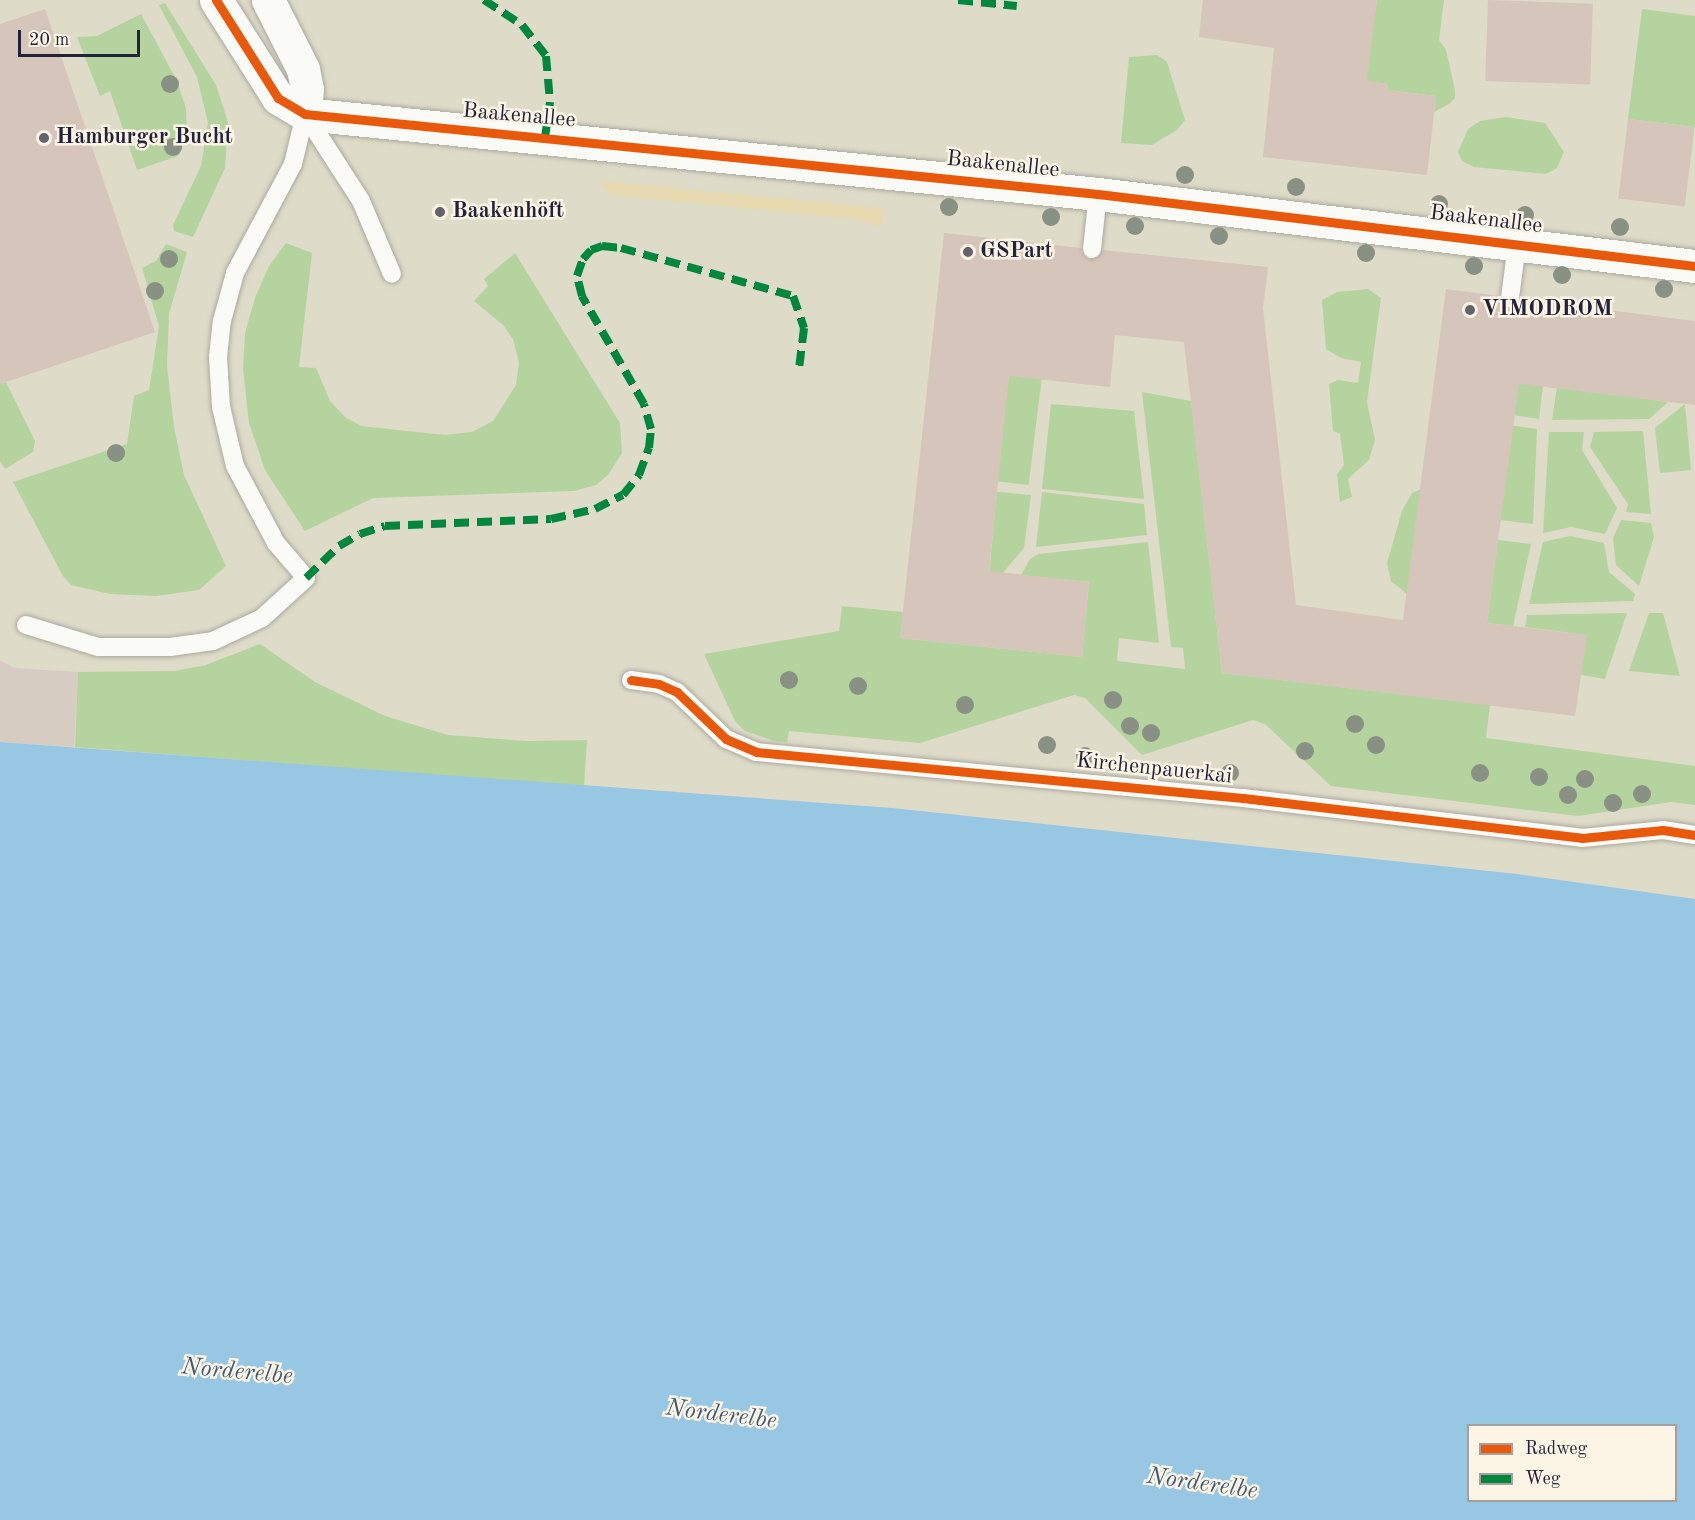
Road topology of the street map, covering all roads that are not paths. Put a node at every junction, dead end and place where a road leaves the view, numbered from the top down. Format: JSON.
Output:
{"nodes":[{"id":1,"x":216,"y":0,"type":"edge"},
{"id":2,"x":268,"y":0,"type":"edge"},
{"id":3,"x":305,"y":114,"type":"junction"},
{"id":4,"x":1098,"y":194,"type":"junction"},
{"id":5,"x":1517,"y":244,"type":"junction"},
{"id":6,"x":1092,"y":249,"type":"dead end"},
{"id":7,"x":1695,"y":266,"type":"edge"},
{"id":8,"x":392,"y":274,"type":"dead end"},
{"id":9,"x":1510,"y":298,"type":"dead end"},
{"id":10,"x":26,"y":625,"type":"dead end"},
{"id":11,"x":631,"y":680,"type":"dead end"},
{"id":12,"x":1695,"y":835,"type":"edge"}],
"edges":[{"from":1,"to":3,"type":"street"},
{"from":2,"to":3,"type":"street"},
{"from":3,"to":4,"type":"street","name":"Baakenallee"},
{"from":3,"to":8,"type":"lane"},
{"from":3,"to":10,"type":"lane"},
{"from":4,"to":5,"type":"street","name":"Baakenallee"},
{"from":4,"to":6,"type":"lane"},
{"from":5,"to":7,"type":"street","name":"Baakenallee"},
{"from":5,"to":9,"type":"lane"},
{"from":11,"to":12,"type":"lane","name":"Kirchenpauerkai"}]}
